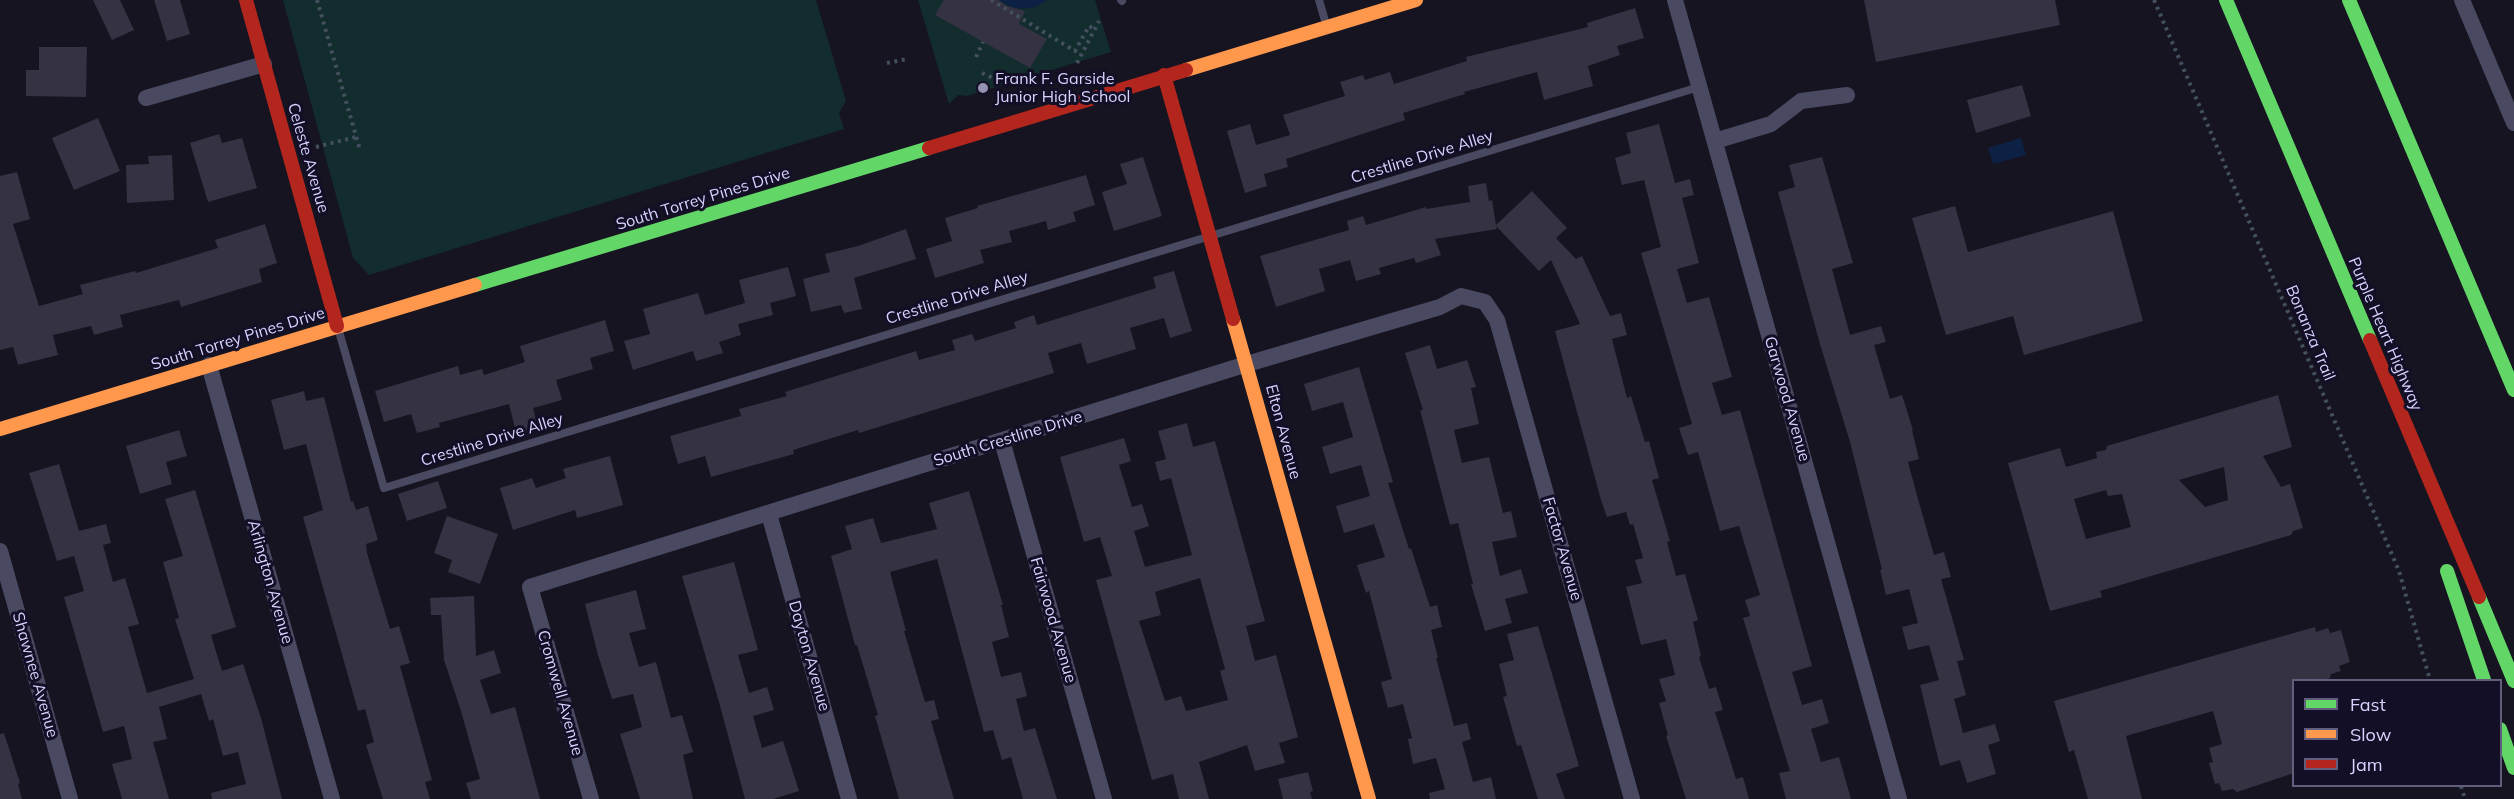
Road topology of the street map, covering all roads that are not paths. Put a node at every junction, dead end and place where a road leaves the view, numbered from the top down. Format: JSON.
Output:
{"nodes":[{"id":1,"x":246,"y":0,"type":"edge"},
{"id":2,"x":1319,"y":0,"type":"edge"},
{"id":3,"x":1416,"y":0,"type":"edge"},
{"id":4,"x":1675,"y":0,"type":"edge"},
{"id":5,"x":2226,"y":0,"type":"edge"},
{"id":6,"x":2349,"y":0,"type":"edge"},
{"id":7,"x":2462,"y":0,"type":"edge"},
{"id":8,"x":1327,"y":28,"type":"junction"},
{"id":9,"x":264,"y":64,"type":"junction"},
{"id":10,"x":1164,"y":75,"type":"junction"},
{"id":11,"x":1699,"y":87,"type":"junction"},
{"id":12,"x":1847,"y":95,"type":"dead end"},
{"id":13,"x":146,"y":98,"type":"dead end"},
{"id":14,"x":2514,"y":123,"type":"edge"},
{"id":15,"x":1715,"y":141,"type":"junction"},
{"id":16,"x":1211,"y":236,"type":"junction"},
{"id":17,"x":1485,"y":302,"type":"joint"},
{"id":18,"x":338,"y":326,"type":"junction"},
{"id":19,"x":2368,"y":334,"type":"junction"},
{"id":20,"x":1248,"y":364,"type":"junction"},
{"id":21,"x":209,"y":365,"type":"junction"},
{"id":22,"x":2514,"y":390,"type":"edge"},
{"id":23,"x":0,"y":429,"type":"edge"},
{"id":24,"x":1002,"y":441,"type":"junction"},
{"id":25,"x":2428,"y":513,"type":"dead end"},
{"id":26,"x":769,"y":514,"type":"junction"},
{"id":27,"x":0,"y":551,"type":"edge"},
{"id":28,"x":2443,"y":558,"type":"dead end"},
{"id":29,"x":530,"y":587,"type":"joint"},
{"id":30,"x":2483,"y":679,"type":"edge"},
{"id":31,"x":2514,"y":681,"type":"edge"},
{"id":32,"x":2502,"y":735,"type":"edge"},
{"id":33,"x":2514,"y":768,"type":"edge"},
{"id":34,"x":70,"y":799,"type":"edge"},
{"id":35,"x":332,"y":799,"type":"edge"},
{"id":36,"x":591,"y":799,"type":"edge"},
{"id":37,"x":849,"y":799,"type":"edge"},
{"id":38,"x":1104,"y":799,"type":"edge"},
{"id":39,"x":1369,"y":799,"type":"edge"},
{"id":40,"x":1632,"y":799,"type":"edge"},
{"id":41,"x":1899,"y":799,"type":"edge"}],
"edges":[{"from":1,"to":9,"type":"main road","name":"Celeste Avenue"},
{"from":2,"to":8,"type":"lane"},
{"from":3,"to":8,"type":"main road","name":"South Torrey Pines Drive"},
{"from":4,"to":11,"type":"street","name":"Garwood Avenue"},
{"from":5,"to":19,"type":"main road","name":"Purple Heart Highway"},
{"from":6,"to":22,"type":"main road"},
{"from":7,"to":14,"type":"street"},
{"from":8,"to":10,"type":"main road","name":"South Torrey Pines Drive"},
{"from":9,"to":13,"type":"street"},
{"from":9,"to":18,"type":"main road","name":"Celeste Avenue"},
{"from":10,"to":16,"type":"main road","name":"Elton Avenue"},
{"from":10,"to":18,"type":"main road","name":"South Torrey Pines Drive"},
{"from":11,"to":15,"type":"street","name":"Garwood Avenue"},
{"from":11,"to":16,"type":"lane","name":"Crestline Drive Alley"},
{"from":12,"to":15,"type":"street"},
{"from":15,"to":41,"type":"street","name":"Garwood Avenue"},
{"from":16,"to":18,"type":"lane","name":"Crestline Drive Alley"},
{"from":16,"to":20,"type":"main road","name":"Elton Avenue"},
{"from":17,"to":20,"type":"street","name":"South Crestline Drive"},
{"from":17,"to":40,"type":"street","name":"Factor Avenue"},
{"from":18,"to":21,"type":"main road","name":"South Torrey Pines Drive"},
{"from":19,"to":25,"type":"main road"},
{"from":19,"to":31,"type":"main road","name":"Purple Heart Highway"},
{"from":20,"to":24,"type":"street","name":"South Crestline Drive"},
{"from":20,"to":39,"type":"main road","name":"Elton Avenue"},
{"from":21,"to":23,"type":"main road","name":"South Torrey Pines Drive"},
{"from":21,"to":35,"type":"street","name":"Arlington Avenue"},
{"from":24,"to":26,"type":"street","name":"South Crestline Drive"},
{"from":24,"to":38,"type":"street","name":"Fairwood Avenue"},
{"from":26,"to":29,"type":"street","name":"South Crestline Drive"},
{"from":26,"to":37,"type":"street","name":"Dayton Avenue"},
{"from":27,"to":34,"type":"street","name":"Shawnee Avenue"},
{"from":28,"to":30,"type":"main road"},
{"from":29,"to":36,"type":"street","name":"Cromwell Avenue"},
{"from":32,"to":33,"type":"main road"}]}
